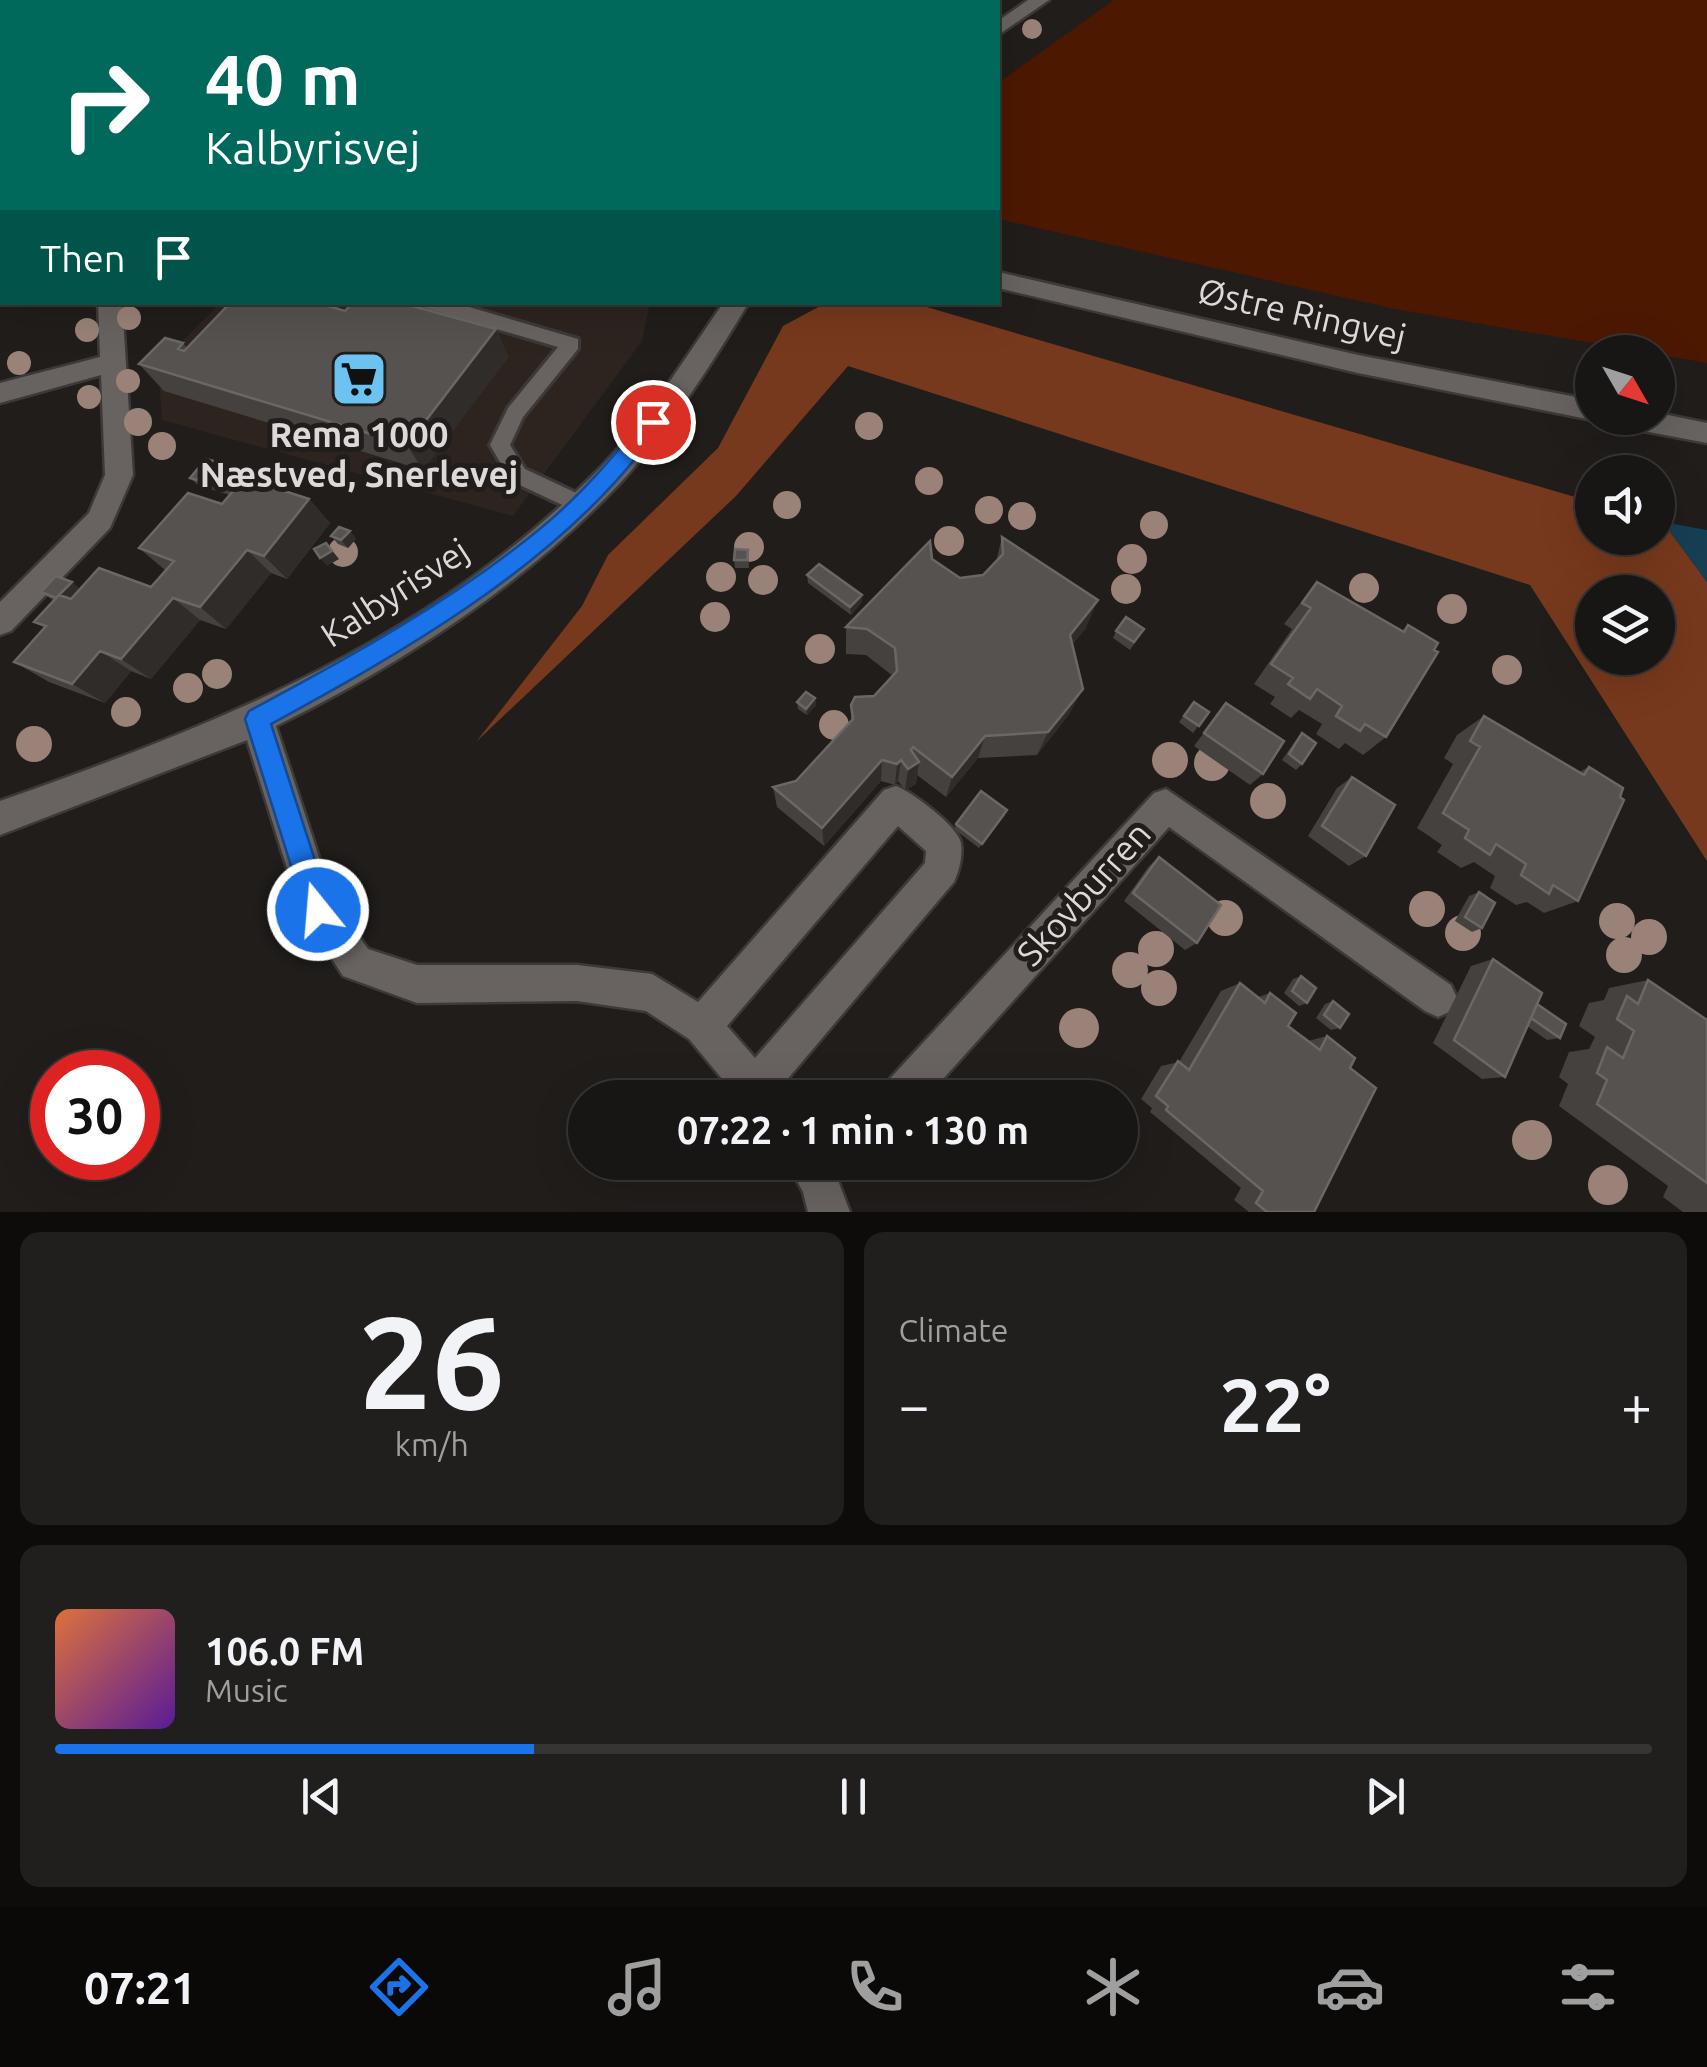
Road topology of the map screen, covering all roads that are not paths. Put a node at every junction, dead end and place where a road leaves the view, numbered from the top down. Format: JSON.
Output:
{"nodes":[{"id":1,"x":1040,"y":0,"type":"edge"},
{"id":2,"x":1000,"y":28,"type":"edge"},
{"id":3,"x":1000,"y":280,"type":"edge"},
{"id":4,"x":110,"y":305,"type":"edge"},
{"id":5,"x":438,"y":305,"type":"edge"},
{"id":6,"x":735,"y":305,"type":"edge"},
{"id":7,"x":111,"y":363,"type":"junction"},
{"id":8,"x":0,"y":392,"type":"edge"},
{"id":9,"x":1575,"y":407,"type":"edge"},
{"id":10,"x":1675,"y":428,"type":"edge"},
{"id":11,"x":1707,"y":434,"type":"edge"},
{"id":12,"x":580,"y":504,"type":"junction"},
{"id":13,"x":0,"y":622,"type":"edge"},
{"id":14,"x":258,"y":719,"type":"junction"},
{"id":15,"x":0,"y":818,"type":"edge"},
{"id":16,"x":1438,"y":998,"type":"dead end"},
{"id":17,"x":702,"y":1026,"type":"junction"},
{"id":18,"x":749,"y":1080,"type":"edge"},
{"id":19,"x":770,"y":1080,"type":"edge"},
{"id":20,"x":915,"y":1080,"type":"edge"}],
"edges":[{"from":1,"to":2,"type":"street"},
{"from":3,"to":9,"type":"street","name":"Østre Ringvej"},
{"from":4,"to":7,"type":"street"},
{"from":5,"to":12,"type":"lane"},
{"from":6,"to":12,"type":"street","name":"Kalbyrisvej"},
{"from":7,"to":8,"type":"street"},
{"from":7,"to":13,"type":"street"},
{"from":10,"to":11,"type":"street"},
{"from":12,"to":14,"type":"street","name":"Kalbyrisvej"},
{"from":14,"to":15,"type":"street","name":"Kalbyrisvej"},
{"from":14,"to":17,"type":"street"},
{"from":16,"to":20,"type":"street","name":"Skovburren"},
{"from":17,"to":18,"type":"street"},
{"from":17,"to":19,"type":"street"}]}
